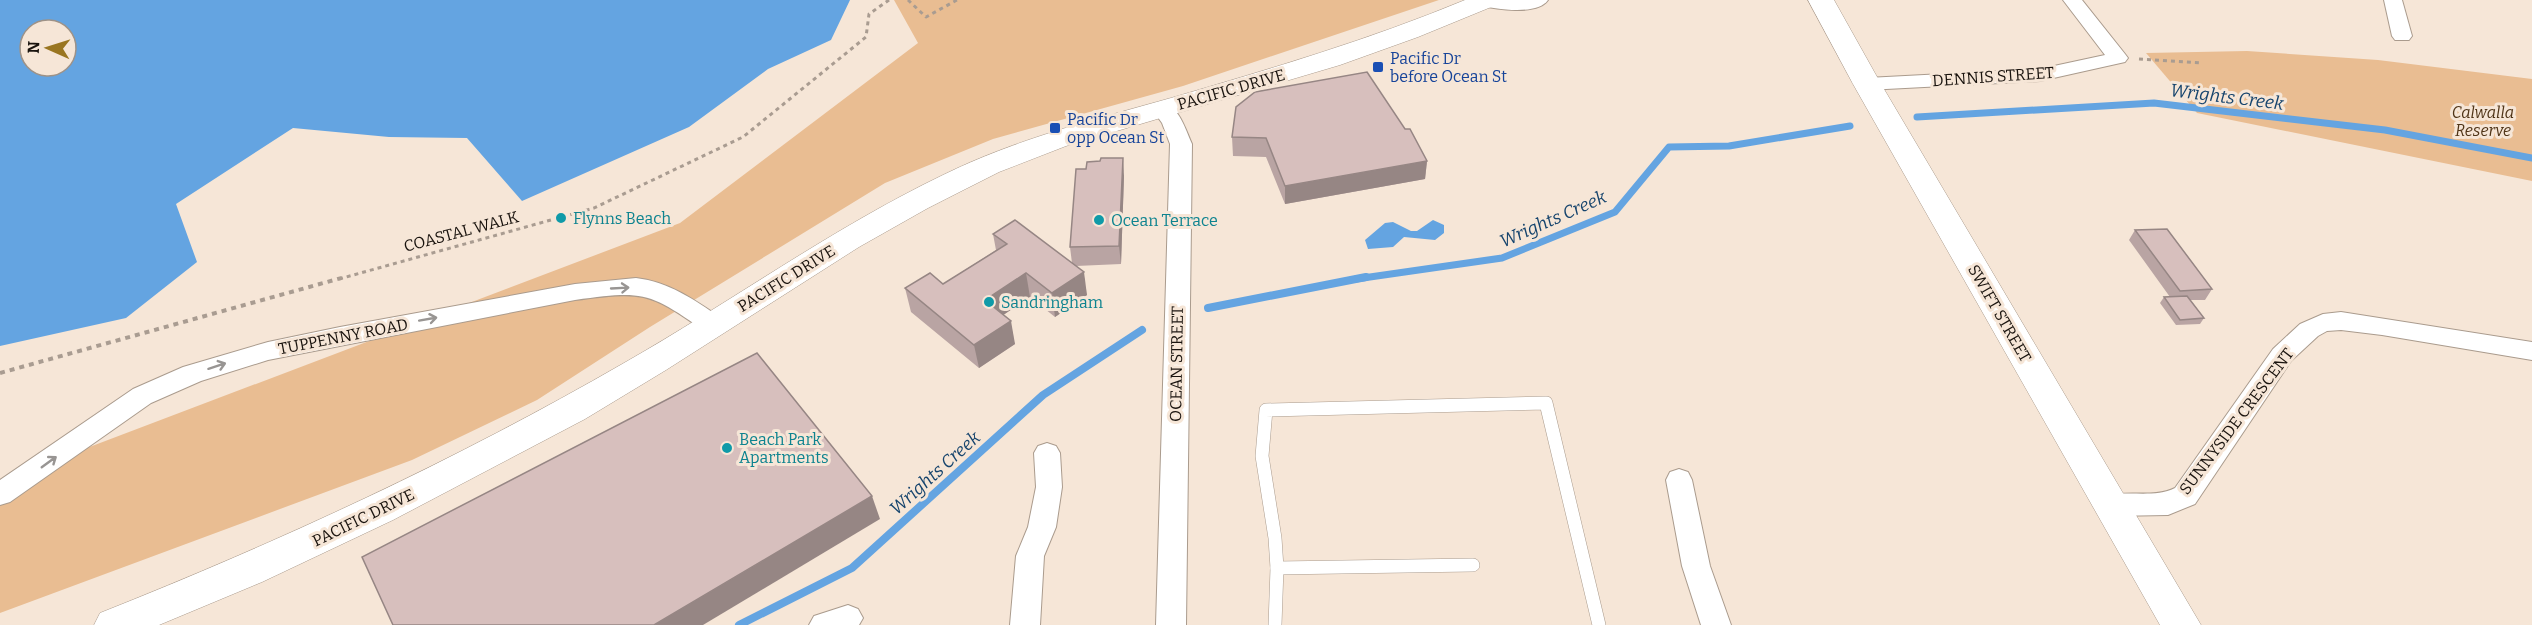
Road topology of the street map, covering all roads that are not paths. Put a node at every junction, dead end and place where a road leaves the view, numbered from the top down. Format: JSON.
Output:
{"nodes":[{"id":1,"x":1486,"y":0,"type":"edge"},
{"id":2,"x":1539,"y":0,"type":"edge"},
{"id":3,"x":1821,"y":0,"type":"edge"},
{"id":4,"x":2072,"y":0,"type":"edge"},
{"id":5,"x":2393,"y":0,"type":"edge"},
{"id":6,"x":2402,"y":36,"type":"dead end"},
{"id":7,"x":1867,"y":84,"type":"junction"},
{"id":8,"x":1162,"y":109,"type":"junction"},
{"id":9,"x":712,"y":324,"type":"junction"},
{"id":10,"x":2532,"y":351,"type":"edge"},
{"id":11,"x":1047,"y":453,"type":"dead end"},
{"id":12,"x":1679,"y":480,"type":"dead end"},
{"id":13,"x":0,"y":494,"type":"edge"},
{"id":14,"x":2112,"y":505,"type":"junction"},
{"id":15,"x":1473,"y":565,"type":"dead end"},
{"id":16,"x":1277,"y":568,"type":"junction"},
{"id":17,"x":114,"y":625,"type":"edge"},
{"id":18,"x":1025,"y":625,"type":"edge"},
{"id":19,"x":1172,"y":625,"type":"edge"},
{"id":20,"x":1275,"y":625,"type":"edge"},
{"id":21,"x":1599,"y":625,"type":"edge"},
{"id":22,"x":1716,"y":625,"type":"edge"},
{"id":23,"x":2181,"y":625,"type":"edge"}],
"edges":[{"from":1,"to":2,"type":"street"},
{"from":1,"to":8,"type":"street","name":"PACIFIC DRIVE"},
{"from":3,"to":7,"type":"street","name":"SWIFT STREET"},
{"from":4,"to":7,"type":"street","name":"DENNIS STREET"},
{"from":5,"to":6,"type":"street"},
{"from":7,"to":14,"type":"street","name":"SWIFT STREET"},
{"from":8,"to":9,"type":"street","name":"PACIFIC DRIVE"},
{"from":8,"to":19,"type":"street","name":"OCEAN STREET"},
{"from":13,"to":9,"type":"street","name":"TUPPENNY ROAD","one_way":true},
{"from":9,"to":17,"type":"street","name":"PACIFIC DRIVE"},
{"from":10,"to":14,"type":"street","name":"SUNNYSIDE CRESCENT"},
{"from":11,"to":18,"type":"street"},
{"from":12,"to":22,"type":"street"},
{"from":14,"to":23,"type":"street","name":"SWIFT STREET"},
{"from":15,"to":16,"type":"lane"},
{"from":16,"to":20,"type":"lane"},
{"from":16,"to":21,"type":"lane"}]}
